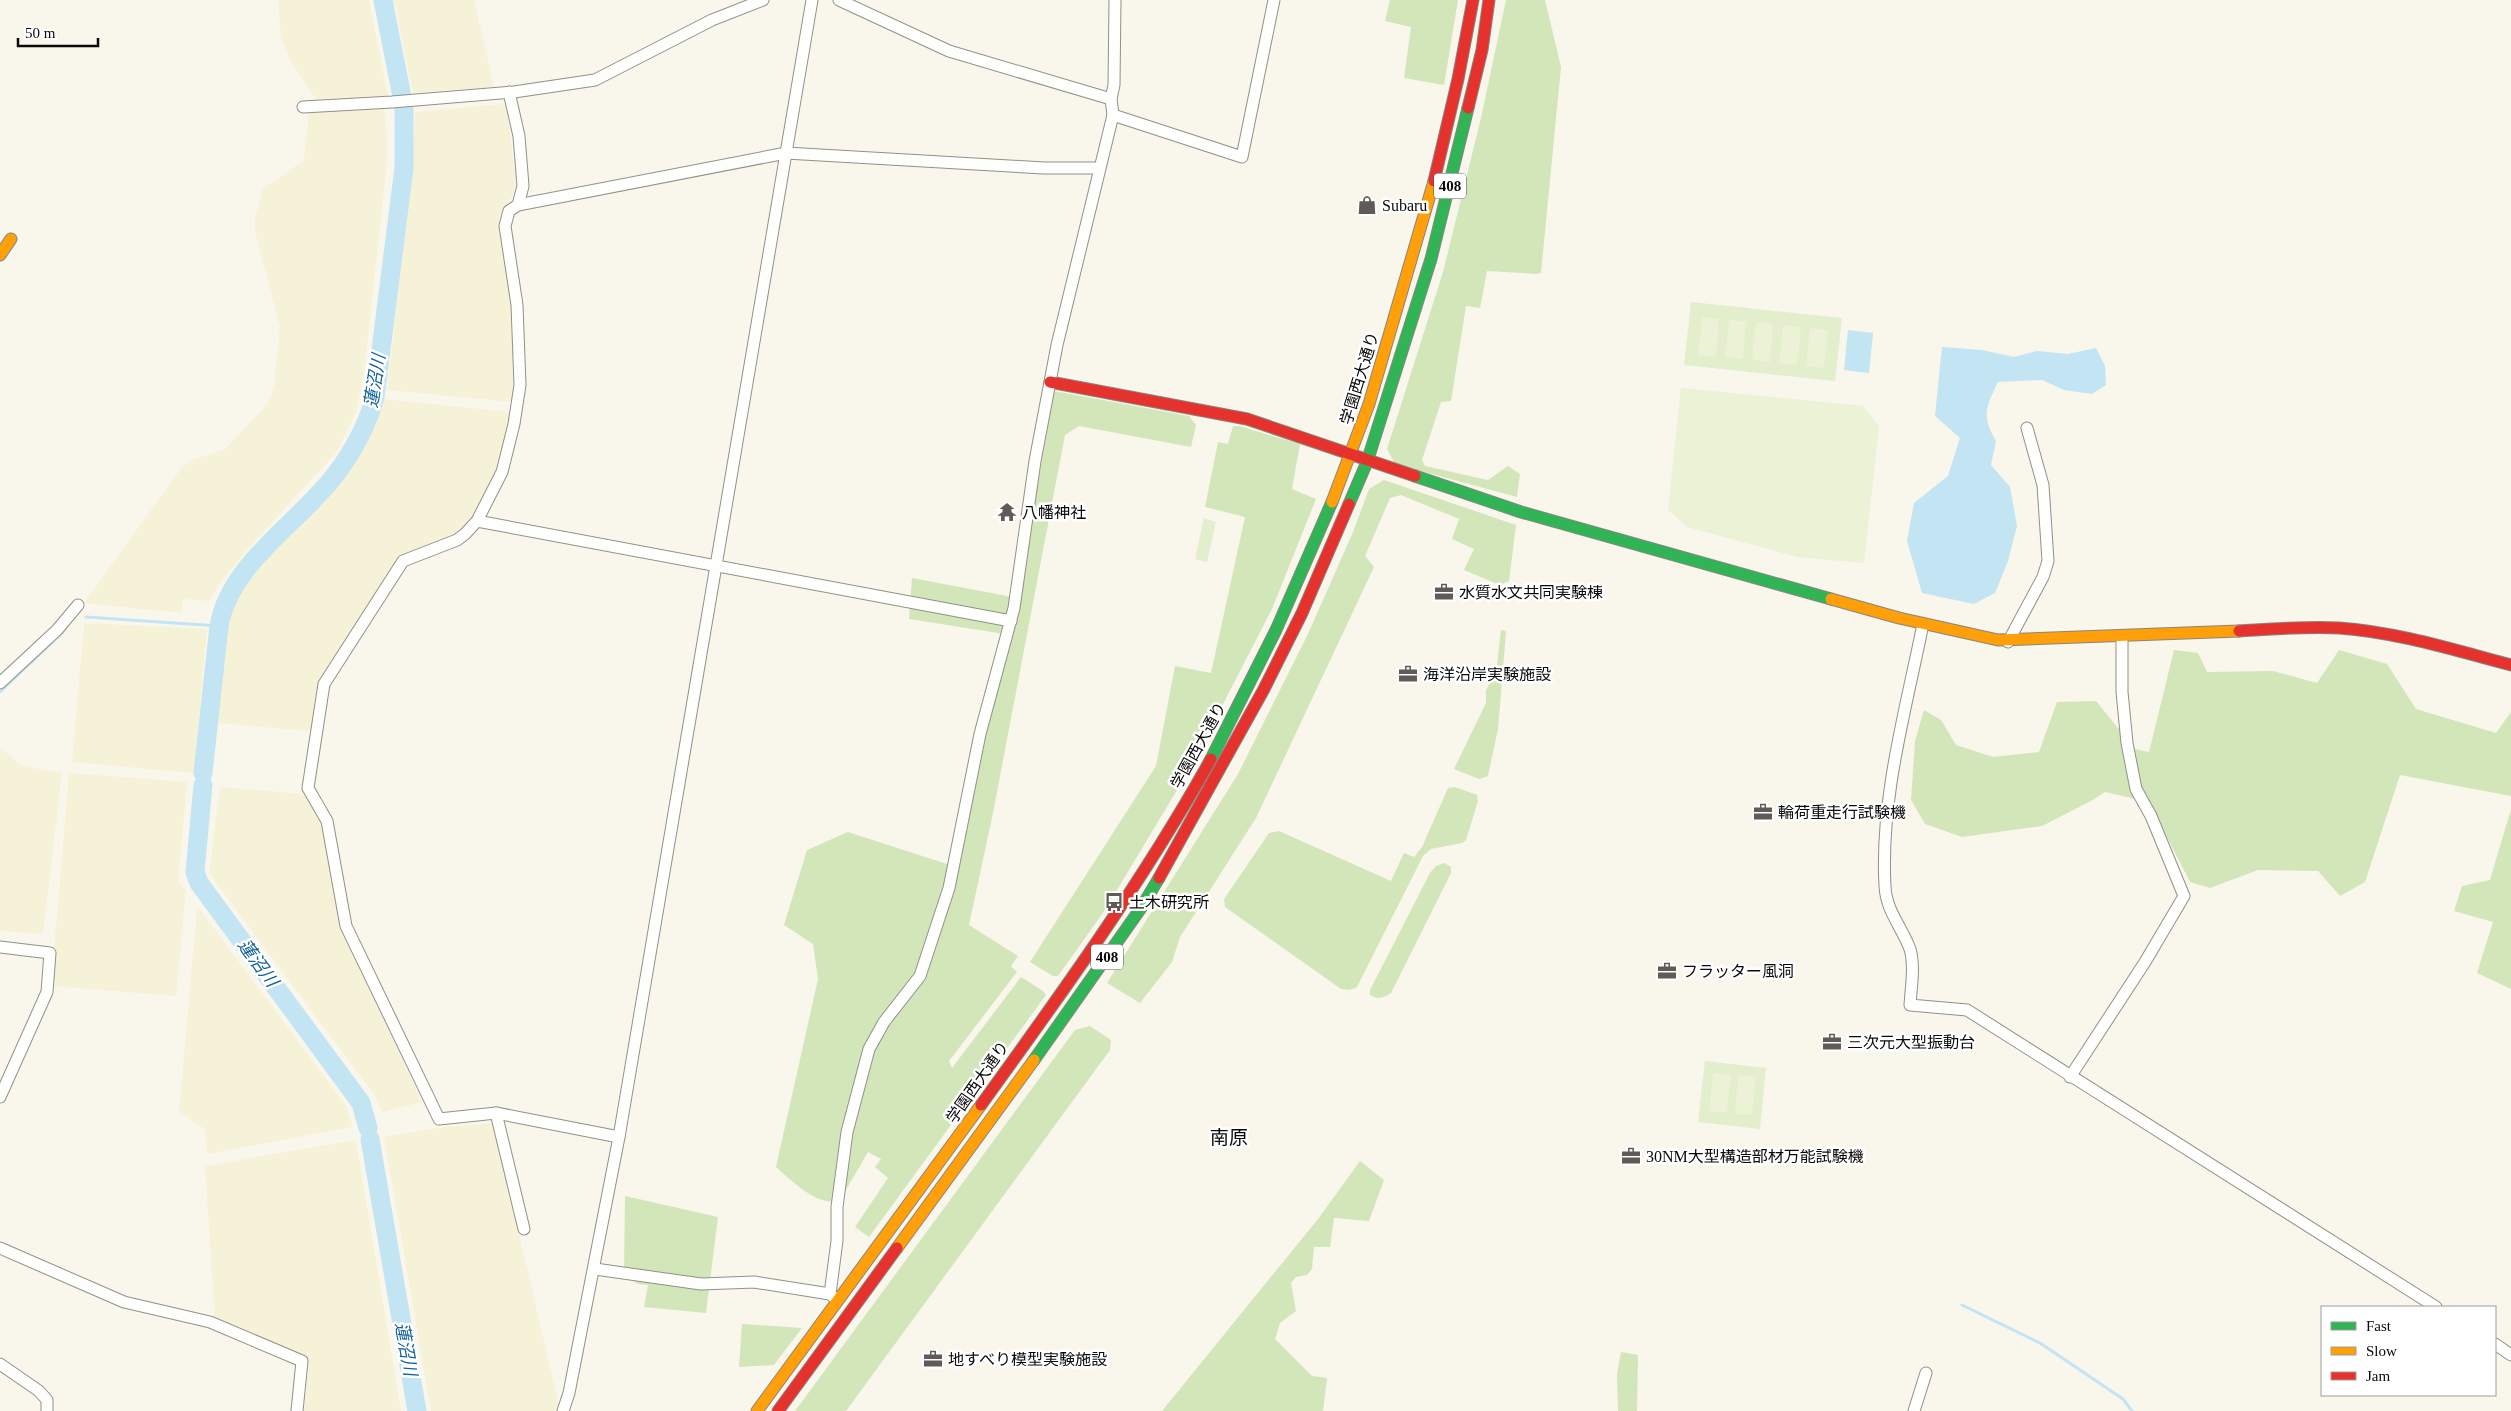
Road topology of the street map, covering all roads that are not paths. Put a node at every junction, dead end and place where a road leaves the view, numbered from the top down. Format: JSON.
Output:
{"nodes":[{"id":1,"x":763,"y":0,"type":"edge"},
{"id":2,"x":812,"y":0,"type":"edge"},
{"id":3,"x":839,"y":0,"type":"edge"},
{"id":4,"x":1115,"y":0,"type":"edge"},
{"id":5,"x":1274,"y":0,"type":"edge"},
{"id":6,"x":1473,"y":0,"type":"edge"},
{"id":7,"x":1489,"y":0,"type":"edge"},
{"id":8,"x":509,"y":92,"type":"junction"},
{"id":9,"x":1111,"y":99,"type":"junction"},
{"id":10,"x":303,"y":106,"type":"dead end"},
{"id":11,"x":1113,"y":115,"type":"junction"},
{"id":12,"x":1444,"y":144,"type":"junction"},
{"id":13,"x":1459,"y":147,"type":"junction"},
{"id":14,"x":786,"y":153,"type":"junction"},
{"id":15,"x":1098,"y":168,"type":"junction"},
{"id":16,"x":518,"y":205,"type":"junction"},
{"id":17,"x":11,"y":239,"type":"dead end"},
{"id":18,"x":0,"y":254,"type":"edge"},
{"id":19,"x":1050,"y":382,"type":"junction"},
{"id":20,"x":2027,"y":428,"type":"dead end"},
{"id":21,"x":1351,"y":456,"type":"junction"},
{"id":22,"x":1367,"y":462,"type":"junction"},
{"id":23,"x":477,"y":521,"type":"junction"},
{"id":24,"x":714,"y":564,"type":"junction"},
{"id":25,"x":78,"y":604,"type":"dead end"},
{"id":26,"x":1011,"y":622,"type":"junction"},
{"id":27,"x":1923,"y":624,"type":"junction"},
{"id":28,"x":2122,"y":638,"type":"junction"},
{"id":29,"x":2008,"y":642,"type":"junction"},
{"id":30,"x":2511,"y":665,"type":"edge"},
{"id":31,"x":0,"y":683,"type":"edge"},
{"id":32,"x":0,"y":947,"type":"edge"},
{"id":33,"x":2070,"y":1077,"type":"junction"},
{"id":34,"x":0,"y":1097,"type":"edge"},
{"id":35,"x":496,"y":1113,"type":"junction"},
{"id":36,"x":619,"y":1137,"type":"junction"},
{"id":37,"x":524,"y":1229,"type":"dead end"},
{"id":38,"x":0,"y":1248,"type":"edge"},
{"id":39,"x":595,"y":1268,"type":"junction"},
{"id":40,"x":834,"y":1297,"type":"junction"},
{"id":41,"x":2434,"y":1306,"type":"edge"},
{"id":42,"x":2496,"y":1345,"type":"edge"},
{"id":43,"x":2511,"y":1355,"type":"edge"},
{"id":44,"x":0,"y":1364,"type":"edge"},
{"id":45,"x":1926,"y":1373,"type":"dead end"},
{"id":46,"x":47,"y":1411,"type":"edge"},
{"id":47,"x":297,"y":1411,"type":"edge"},
{"id":48,"x":563,"y":1411,"type":"edge"},
{"id":49,"x":757,"y":1411,"type":"edge"},
{"id":50,"x":778,"y":1411,"type":"edge"},
{"id":51,"x":1914,"y":1411,"type":"edge"}],
"edges":[{"from":1,"to":8,"type":"street"},
{"from":2,"to":14,"type":"street"},
{"from":3,"to":9,"type":"street"},
{"from":4,"to":9,"type":"street"},
{"from":5,"to":11,"type":"street"},
{"from":6,"to":12,"type":"main road","name":"学園西大通り","number":"408"},
{"from":7,"to":13,"type":"main road","name":"学園西大通り","number":"408"},
{"from":8,"to":10,"type":"street"},
{"from":8,"to":16,"type":"street"},
{"from":9,"to":11,"type":"street"},
{"from":11,"to":15,"type":"street"},
{"from":12,"to":13,"type":"street"},
{"from":12,"to":21,"type":"main road","name":"学園西大通り","number":"408"},
{"from":13,"to":22,"type":"main road","name":"学園西大通り","number":"408"},
{"from":14,"to":15,"type":"street"},
{"from":14,"to":16,"type":"street"},
{"from":14,"to":24,"type":"street"},
{"from":15,"to":19,"type":"street"},
{"from":16,"to":23,"type":"street"},
{"from":17,"to":18,"type":"main road"},
{"from":19,"to":21,"type":"main road"},
{"from":19,"to":26,"type":"street"},
{"from":20,"to":29,"type":"street"},
{"from":21,"to":22,"type":"main road"},
{"from":21,"to":40,"type":"main road","name":"学園西大通り","number":"408"},
{"from":22,"to":27,"type":"main road"},
{"from":22,"to":50,"type":"main road","name":"学園西大通り","number":"408"},
{"from":23,"to":24,"type":"street"},
{"from":23,"to":35,"type":"street"},
{"from":24,"to":26,"type":"street"},
{"from":24,"to":36,"type":"street"},
{"from":25,"to":31,"type":"street"},
{"from":26,"to":40,"type":"street"},
{"from":27,"to":29,"type":"main road"},
{"from":27,"to":33,"type":"street"},
{"from":28,"to":29,"type":"main road"},
{"from":28,"to":30,"type":"main road"},
{"from":28,"to":33,"type":"street"},
{"from":32,"to":34,"type":"street"},
{"from":33,"to":41,"type":"street"},
{"from":35,"to":36,"type":"street"},
{"from":35,"to":37,"type":"street"},
{"from":36,"to":39,"type":"street"},
{"from":38,"to":47,"type":"street"},
{"from":39,"to":40,"type":"street"},
{"from":39,"to":48,"type":"street"},
{"from":40,"to":49,"type":"main road","name":"学園西大通り","number":"408"},
{"from":42,"to":43,"type":"street"},
{"from":44,"to":46,"type":"street"},
{"from":45,"to":51,"type":"street"}]}
